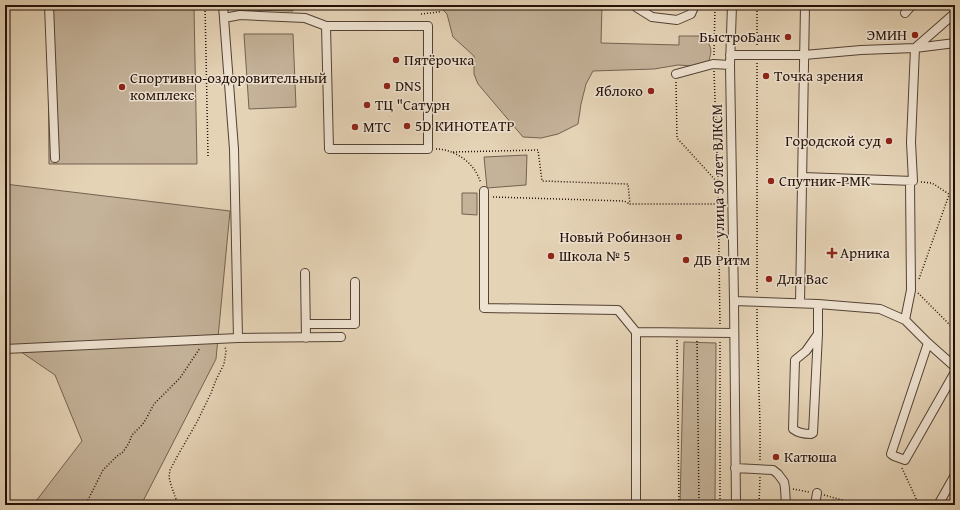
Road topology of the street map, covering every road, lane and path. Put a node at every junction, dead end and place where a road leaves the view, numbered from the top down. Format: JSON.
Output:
{"nodes":[{"id":1,"x":49,"y":5,"type":"edge"},
{"id":2,"x":205,"y":5,"type":"edge"},
{"id":3,"x":223,"y":5,"type":"edge"},
{"id":4,"x":446,"y":5,"type":"edge"},
{"id":5,"x":695,"y":5,"type":"edge"},
{"id":6,"x":715,"y":5,"type":"edge"},
{"id":7,"x":732,"y":5,"type":"edge"},
{"id":8,"x":757,"y":5,"type":"edge"},
{"id":9,"x":805,"y":5,"type":"edge"},
{"id":10,"x":912,"y":5,"type":"edge"},
{"id":11,"x":636,"y":7,"type":"dead end"},
{"id":12,"x":905,"y":12,"type":"dead end"},
{"id":13,"x":955,"y":13,"type":"edge"},
{"id":14,"x":421,"y":14,"type":"dead end"},
{"id":15,"x":224,"y":18,"type":"junction"},
{"id":16,"x":326,"y":26,"type":"junction"},
{"id":17,"x":955,"y":43,"type":"edge"},
{"id":18,"x":914,"y":48,"type":"junction"},
{"id":19,"x":757,"y":53,"type":"dead end"},
{"id":20,"x":730,"y":55,"type":"junction"},
{"id":21,"x":804,"y":55,"type":"junction"},
{"id":22,"x":757,"y":61,"type":"dead end"},
{"id":23,"x":713,"y":64,"type":"junction"},
{"id":24,"x":730,"y":65,"type":"junction"},
{"id":25,"x":676,"y":74,"type":"joint"},
{"id":26,"x":428,"y":149,"type":"junction"},
{"id":27,"x":452,"y":152,"type":"junction"},
{"id":28,"x":208,"y":156,"type":"dead end"},
{"id":29,"x":55,"y":158,"type":"dead end"},
{"id":30,"x":803,"y":177,"type":"junction"},
{"id":31,"x":911,"y":181,"type":"junction"},
{"id":32,"x":718,"y":183,"type":"junction"},
{"id":33,"x":484,"y":194,"type":"junction"},
{"id":34,"x":949,"y":195,"type":"junction"},
{"id":35,"x":955,"y":198,"type":"edge"},
{"id":36,"x":630,"y":204,"type":"junction"},
{"id":37,"x":719,"y":204,"type":"junction"},
{"id":38,"x":305,"y":273,"type":"dead end"},
{"id":39,"x":355,"y":282,"type":"dead end"},
{"id":40,"x":918,"y":283,"type":"dead end"},
{"id":41,"x":915,"y":290,"type":"dead end"},
{"id":42,"x":734,"y":301,"type":"junction"},
{"id":43,"x":758,"y":302,"type":"junction"},
{"id":44,"x":800,"y":304,"type":"junction"},
{"id":45,"x":818,"y":304,"type":"junction"},
{"id":46,"x":905,"y":320,"type":"junction"},
{"id":47,"x":306,"y":324,"type":"junction"},
{"id":48,"x":955,"y":330,"type":"edge"},
{"id":49,"x":636,"y":332,"type":"junction"},
{"id":50,"x":677,"y":333,"type":"junction"},
{"id":51,"x":697,"y":333,"type":"junction"},
{"id":52,"x":720,"y":333,"type":"junction"},
{"id":53,"x":734,"y":333,"type":"junction"},
{"id":54,"x":818,"y":334,"type":"junction"},
{"id":55,"x":341,"y":337,"type":"dead end"},
{"id":56,"x":238,"y":338,"type":"junction"},
{"id":57,"x":306,"y":338,"type":"junction"},
{"id":58,"x":220,"y":339,"type":"junction"},
{"id":59,"x":205,"y":340,"type":"junction"},
{"id":60,"x":928,"y":343,"type":"junction"},
{"id":61,"x":5,"y":348,"type":"edge"},
{"id":62,"x":955,"y":367,"type":"edge"},
{"id":63,"x":955,"y":372,"type":"edge"},
{"id":64,"x":898,"y":458,"type":"junction"},
{"id":65,"x":760,"y":461,"type":"dead end"},
{"id":66,"x":735,"y":468,"type":"junction"},
{"id":67,"x":955,"y":475,"type":"edge"},
{"id":68,"x":760,"y":476,"type":"dead end"},
{"id":69,"x":817,"y":493,"type":"dead end"},
{"id":70,"x":84,"y":505,"type":"edge"},
{"id":71,"x":176,"y":505,"type":"edge"},
{"id":72,"x":636,"y":505,"type":"edge"},
{"id":73,"x":679,"y":505,"type":"edge"},
{"id":74,"x":699,"y":505,"type":"edge"},
{"id":75,"x":720,"y":505,"type":"edge"},
{"id":76,"x":736,"y":505,"type":"edge"},
{"id":77,"x":759,"y":505,"type":"edge"},
{"id":78,"x":786,"y":505,"type":"edge"},
{"id":79,"x":815,"y":505,"type":"edge"},
{"id":80,"x":919,"y":505,"type":"edge"},
{"id":81,"x":938,"y":505,"type":"edge"}],
"edges":[{"from":1,"to":29,"type":"street"},
{"from":2,"to":28,"type":"path"},
{"from":3,"to":15,"type":"street"},
{"from":4,"to":14,"type":"path"},
{"from":5,"to":11,"type":"street"},
{"from":6,"to":23,"type":"path"},
{"from":7,"to":20,"type":"street","name":"улица 50 лет ВЛКСМ"},
{"from":8,"to":19,"type":"path"},
{"from":9,"to":21,"type":"street"},
{"from":10,"to":12,"type":"street"},
{"from":13,"to":18,"type":"street"},
{"from":15,"to":16,"type":"street"},
{"from":15,"to":56,"type":"street"},
{"from":16,"to":26,"type":"street"},
{"from":16,"to":26,"type":"street"},
{"from":17,"to":18,"type":"street"},
{"from":18,"to":21,"type":"street"},
{"from":18,"to":31,"type":"street"},
{"from":20,"to":21,"type":"street"},
{"from":20,"to":24,"type":"street","name":"улица 50 лет ВЛКСМ"},
{"from":21,"to":30,"type":"street"},
{"from":22,"to":43,"type":"path"},
{"from":23,"to":24,"type":"street"},
{"from":23,"to":25,"type":"street"},
{"from":23,"to":32,"type":"path"},
{"from":24,"to":42,"type":"street","name":"улица 50 лет ВЛКСМ"},
{"from":25,"to":32,"type":"path"},
{"from":26,"to":27,"type":"path"},
{"from":27,"to":33,"type":"path"},
{"from":27,"to":36,"type":"path"},
{"from":30,"to":31,"type":"street"},
{"from":30,"to":44,"type":"street"},
{"from":31,"to":34,"type":"path"},
{"from":31,"to":46,"type":"street"},
{"from":32,"to":37,"type":"path"},
{"from":33,"to":36,"type":"path"},
{"from":33,"to":49,"type":"street"},
{"from":34,"to":35,"type":"path"},
{"from":34,"to":40,"type":"path"},
{"from":36,"to":37,"type":"path"},
{"from":37,"to":52,"type":"path"},
{"from":38,"to":47,"type":"street"},
{"from":39,"to":47,"type":"street"},
{"from":41,"to":48,"type":"path"},
{"from":42,"to":43,"type":"street"},
{"from":42,"to":53,"type":"street","name":"улица 50 лет ВЛКСМ"},
{"from":43,"to":44,"type":"street"},
{"from":43,"to":65,"type":"path"},
{"from":44,"to":45,"type":"street"},
{"from":45,"to":46,"type":"street"},
{"from":45,"to":54,"type":"street"},
{"from":46,"to":60,"type":"street"},
{"from":47,"to":57,"type":"street"},
{"from":49,"to":50,"type":"street"},
{"from":49,"to":72,"type":"street"},
{"from":50,"to":51,"type":"street"},
{"from":50,"to":73,"type":"path"},
{"from":51,"to":52,"type":"street"},
{"from":51,"to":74,"type":"path"},
{"from":52,"to":53,"type":"street"},
{"from":52,"to":75,"type":"path"},
{"from":53,"to":66,"type":"street","name":"улица 50 лет ВЛКСМ"},
{"from":54,"to":54,"type":"street"},
{"from":55,"to":57,"type":"street"},
{"from":56,"to":57,"type":"street"},
{"from":56,"to":58,"type":"street"},
{"from":58,"to":59,"type":"street"},
{"from":58,"to":71,"type":"path"},
{"from":59,"to":61,"type":"street"},
{"from":59,"to":70,"type":"path"},
{"from":60,"to":62,"type":"street"},
{"from":60,"to":64,"type":"street"},
{"from":63,"to":64,"type":"street"},
{"from":64,"to":80,"type":"path"},
{"from":66,"to":76,"type":"street","name":"улица 50 лет ВЛКСМ"},
{"from":66,"to":78,"type":"street"},
{"from":67,"to":81,"type":"street"},
{"from":68,"to":77,"type":"path"},
{"from":69,"to":79,"type":"street"}]}
